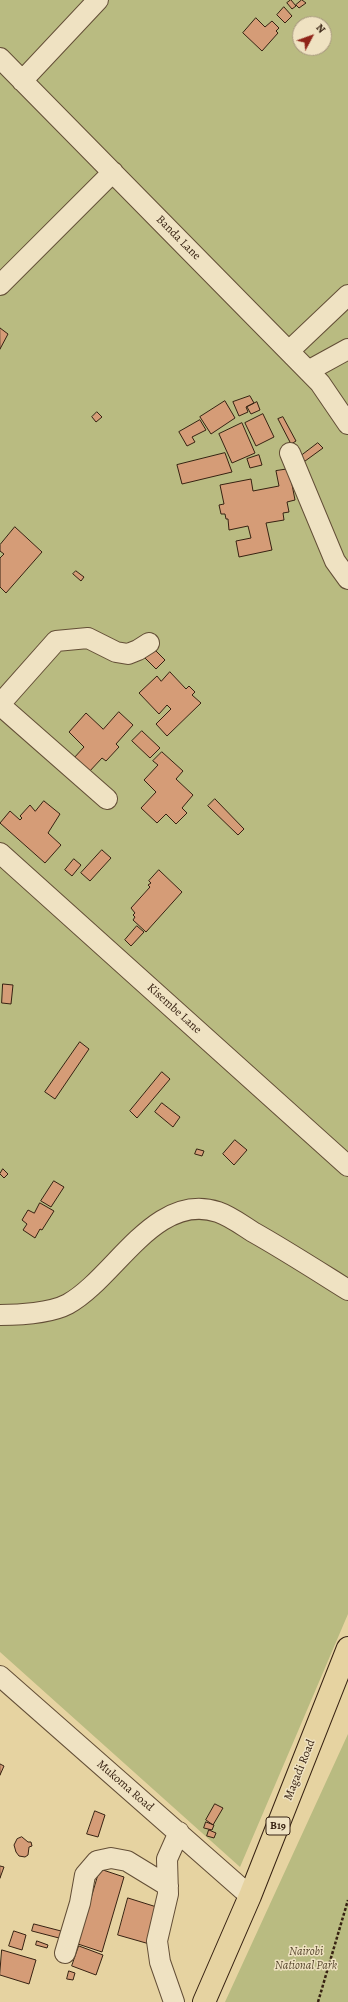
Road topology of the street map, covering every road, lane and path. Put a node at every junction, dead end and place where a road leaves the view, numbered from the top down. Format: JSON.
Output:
{"nodes":[{"id":1,"x":98,"y":0,"type":"edge"},
{"id":2,"x":0,"y":58,"type":"edge"},
{"id":3,"x":22,"y":80,"type":"junction"},
{"id":4,"x":113,"y":172,"type":"junction"},
{"id":5,"x":0,"y":285,"type":"edge"},
{"id":6,"x":348,"y":295,"type":"edge"},
{"id":7,"x":348,"y":349,"type":"edge"},
{"id":8,"x":288,"y":351,"type":"junction"},
{"id":9,"x":308,"y":371,"type":"junction"},
{"id":10,"x":348,"y":424,"type":"edge"},
{"id":11,"x":290,"y":453,"type":"dead end"},
{"id":12,"x":348,"y":579,"type":"edge"},
{"id":13,"x":149,"y":643,"type":"dead end"},
{"id":14,"x":0,"y":704,"type":"edge"},
{"id":15,"x":106,"y":799,"type":"dead end"},
{"id":16,"x":0,"y":853,"type":"edge"},
{"id":17,"x":348,"y":1166,"type":"edge"},
{"id":18,"x":348,"y":1290,"type":"edge"},
{"id":19,"x":0,"y":1316,"type":"edge"},
{"id":20,"x":348,"y":1648,"type":"edge"},
{"id":21,"x":0,"y":1676,"type":"edge"},
{"id":22,"x":179,"y":1832,"type":"junction"},
{"id":23,"x":168,"y":1886,"type":"junction"},
{"id":24,"x":250,"y":1896,"type":"junction"},
{"id":25,"x":348,"y":1900,"type":"edge"},
{"id":26,"x":65,"y":1953,"type":"dead end"},
{"id":27,"x":174,"y":2002,"type":"edge"},
{"id":28,"x":204,"y":2002,"type":"edge"},
{"id":29,"x":318,"y":2002,"type":"edge"}],
"edges":[{"from":1,"to":3,"type":"street"},
{"from":2,"to":3,"type":"street","name":"Banda Lane"},
{"from":3,"to":4,"type":"street","name":"Banda Lane"},
{"from":4,"to":5,"type":"street"},
{"from":4,"to":8,"type":"street","name":"Banda Lane"},
{"from":6,"to":8,"type":"street"},
{"from":7,"to":9,"type":"street"},
{"from":8,"to":9,"type":"street","name":"Banda Lane"},
{"from":9,"to":10,"type":"street","name":"Banda Lane"},
{"from":11,"to":12,"type":"street"},
{"from":13,"to":14,"type":"street"},
{"from":14,"to":15,"type":"street"},
{"from":16,"to":17,"type":"street","name":"Kisembe Lane"},
{"from":18,"to":19,"type":"street"},
{"from":20,"to":24,"type":"highway","name":"Magadi Road","number":"B19"},
{"from":21,"to":22,"type":"street","name":"Mukoma Road"},
{"from":22,"to":23,"type":"street"},
{"from":22,"to":24,"type":"street","name":"Mukoma Road"},
{"from":23,"to":26,"type":"street"},
{"from":23,"to":27,"type":"street"},
{"from":24,"to":28,"type":"highway","name":"Magadi Road","number":"B19"},
{"from":25,"to":29,"type":"path"}]}
